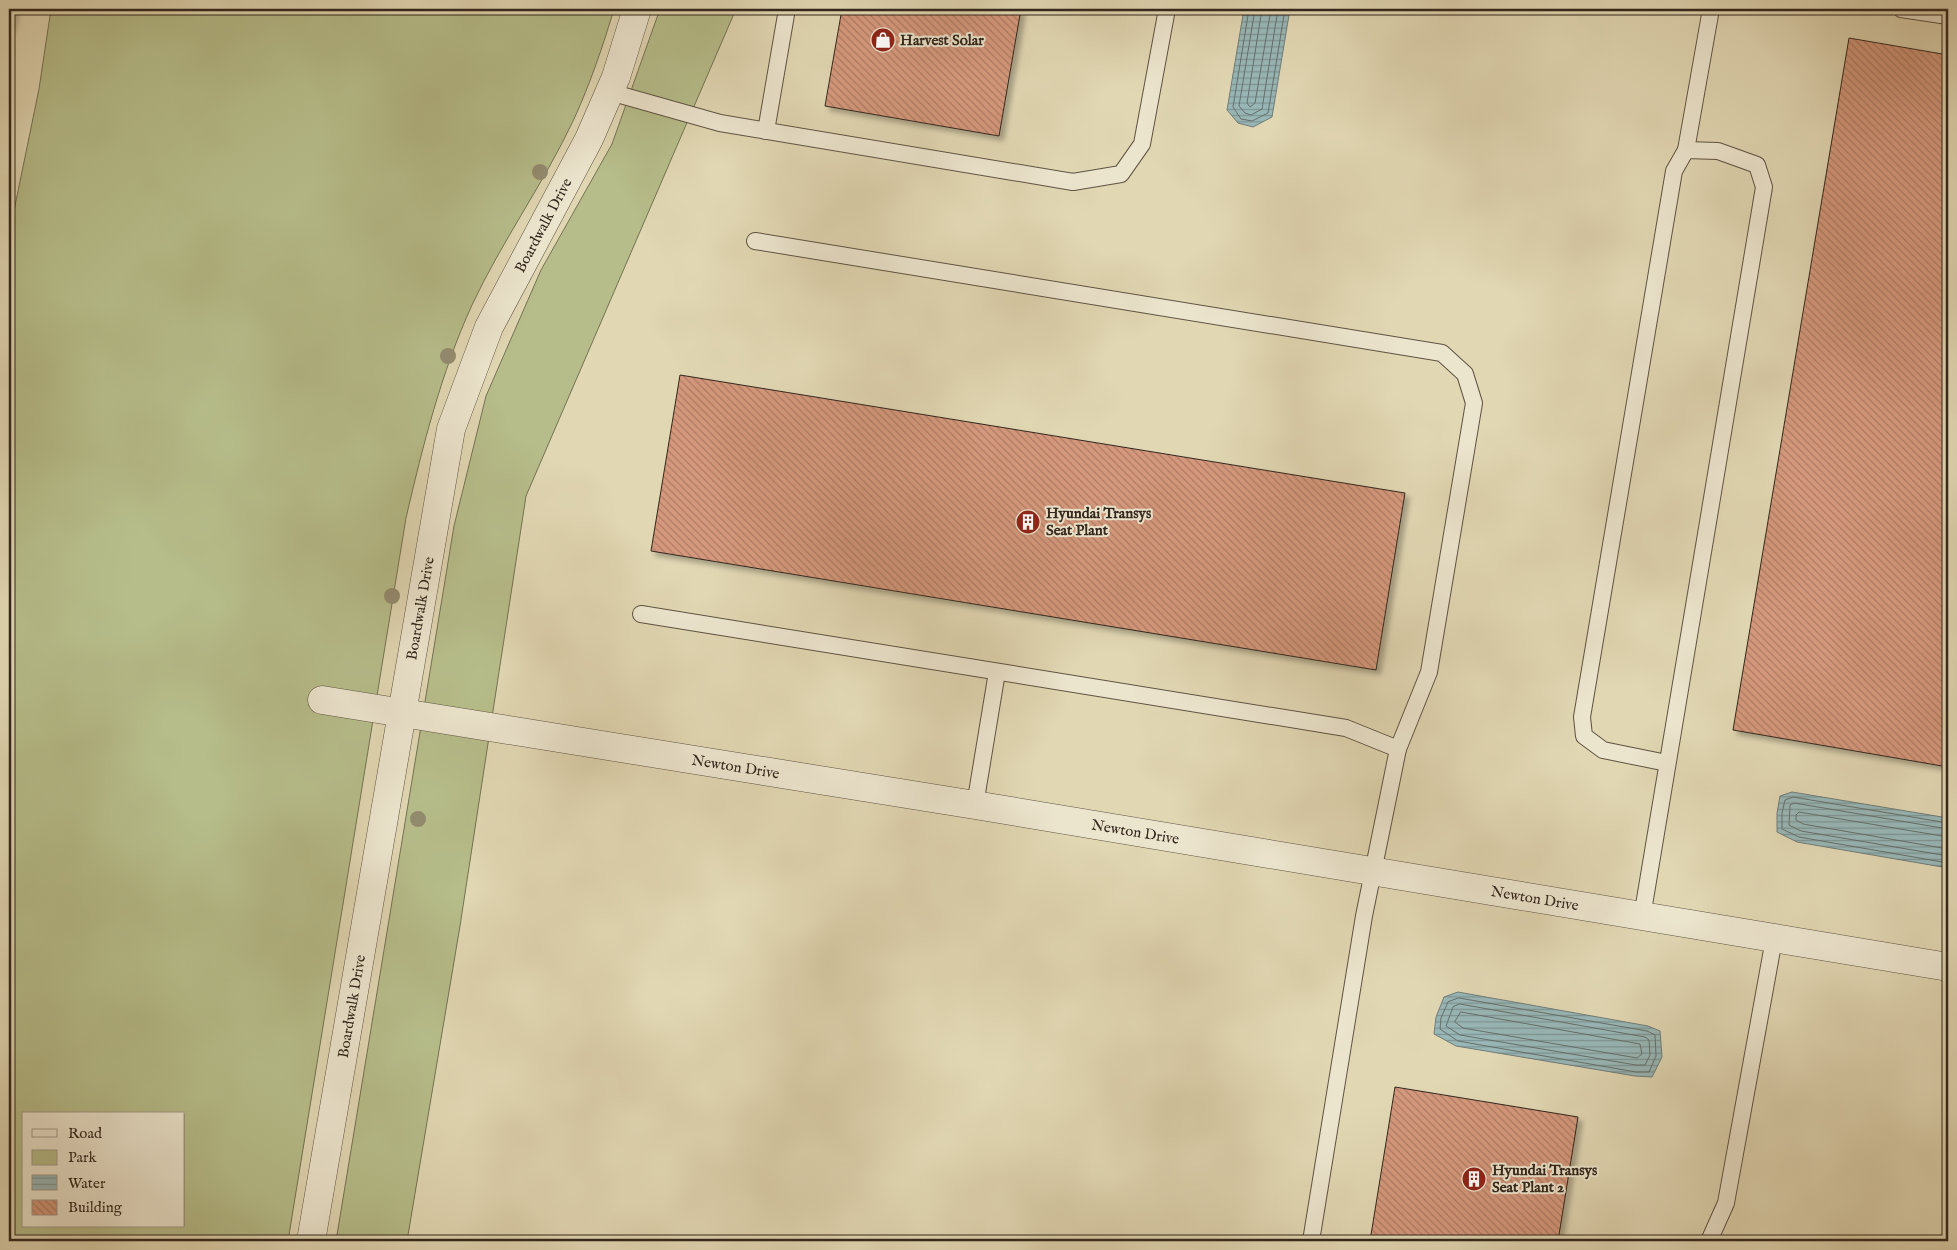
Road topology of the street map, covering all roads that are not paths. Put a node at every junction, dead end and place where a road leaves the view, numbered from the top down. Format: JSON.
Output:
{"nodes":[{"id":1,"x":637,"y":9,"type":"edge"},
{"id":2,"x":787,"y":9,"type":"edge"},
{"id":3,"x":1167,"y":9,"type":"edge"},
{"id":4,"x":1711,"y":9,"type":"edge"},
{"id":5,"x":1900,"y":9,"type":"edge"},
{"id":6,"x":1948,"y":16,"type":"edge"},
{"id":7,"x":610,"y":92,"type":"junction"},
{"id":8,"x":766,"y":131,"type":"junction"},
{"id":9,"x":1686,"y":150,"type":"junction"},
{"id":10,"x":755,"y":241,"type":"dead end"},
{"id":11,"x":641,"y":614,"type":"dead end"},
{"id":12,"x":997,"y":672,"type":"junction"},
{"id":13,"x":322,"y":700,"type":"dead end"},
{"id":14,"x":402,"y":713,"type":"junction"},
{"id":15,"x":1398,"y":749,"type":"junction"},
{"id":16,"x":1667,"y":763,"type":"junction"},
{"id":17,"x":975,"y":805,"type":"junction"},
{"id":18,"x":1374,"y":871,"type":"junction"},
{"id":19,"x":1642,"y":917,"type":"junction"},
{"id":20,"x":1774,"y":939,"type":"junction"},
{"id":21,"x":1948,"y":967,"type":"edge"},
{"id":22,"x":311,"y":1241,"type":"edge"},
{"id":23,"x":1311,"y":1241,"type":"edge"},
{"id":24,"x":1709,"y":1241,"type":"edge"}],
"edges":[{"from":1,"to":7,"type":"street","name":"Boardwalk Drive"},
{"from":2,"to":8,"type":"lane"},
{"from":3,"to":8,"type":"lane"},
{"from":4,"to":9,"type":"lane"},
{"from":5,"to":6,"type":"lane"},
{"from":7,"to":8,"type":"lane"},
{"from":7,"to":14,"type":"street","name":"Boardwalk Drive"},
{"from":9,"to":16,"type":"lane"},
{"from":9,"to":16,"type":"lane"},
{"from":10,"to":15,"type":"lane"},
{"from":11,"to":12,"type":"lane"},
{"from":12,"to":15,"type":"lane"},
{"from":12,"to":17,"type":"lane"},
{"from":13,"to":14,"type":"street","name":"Newton Drive"},
{"from":14,"to":17,"type":"street","name":"Newton Drive"},
{"from":14,"to":22,"type":"street","name":"Boardwalk Drive"},
{"from":15,"to":18,"type":"lane"},
{"from":16,"to":19,"type":"lane"},
{"from":17,"to":18,"type":"street","name":"Newton Drive"},
{"from":18,"to":19,"type":"street","name":"Newton Drive"},
{"from":18,"to":23,"type":"lane"},
{"from":19,"to":20,"type":"street","name":"Newton Drive"},
{"from":20,"to":21,"type":"street","name":"Newton Drive"},
{"from":20,"to":24,"type":"lane"}]}
